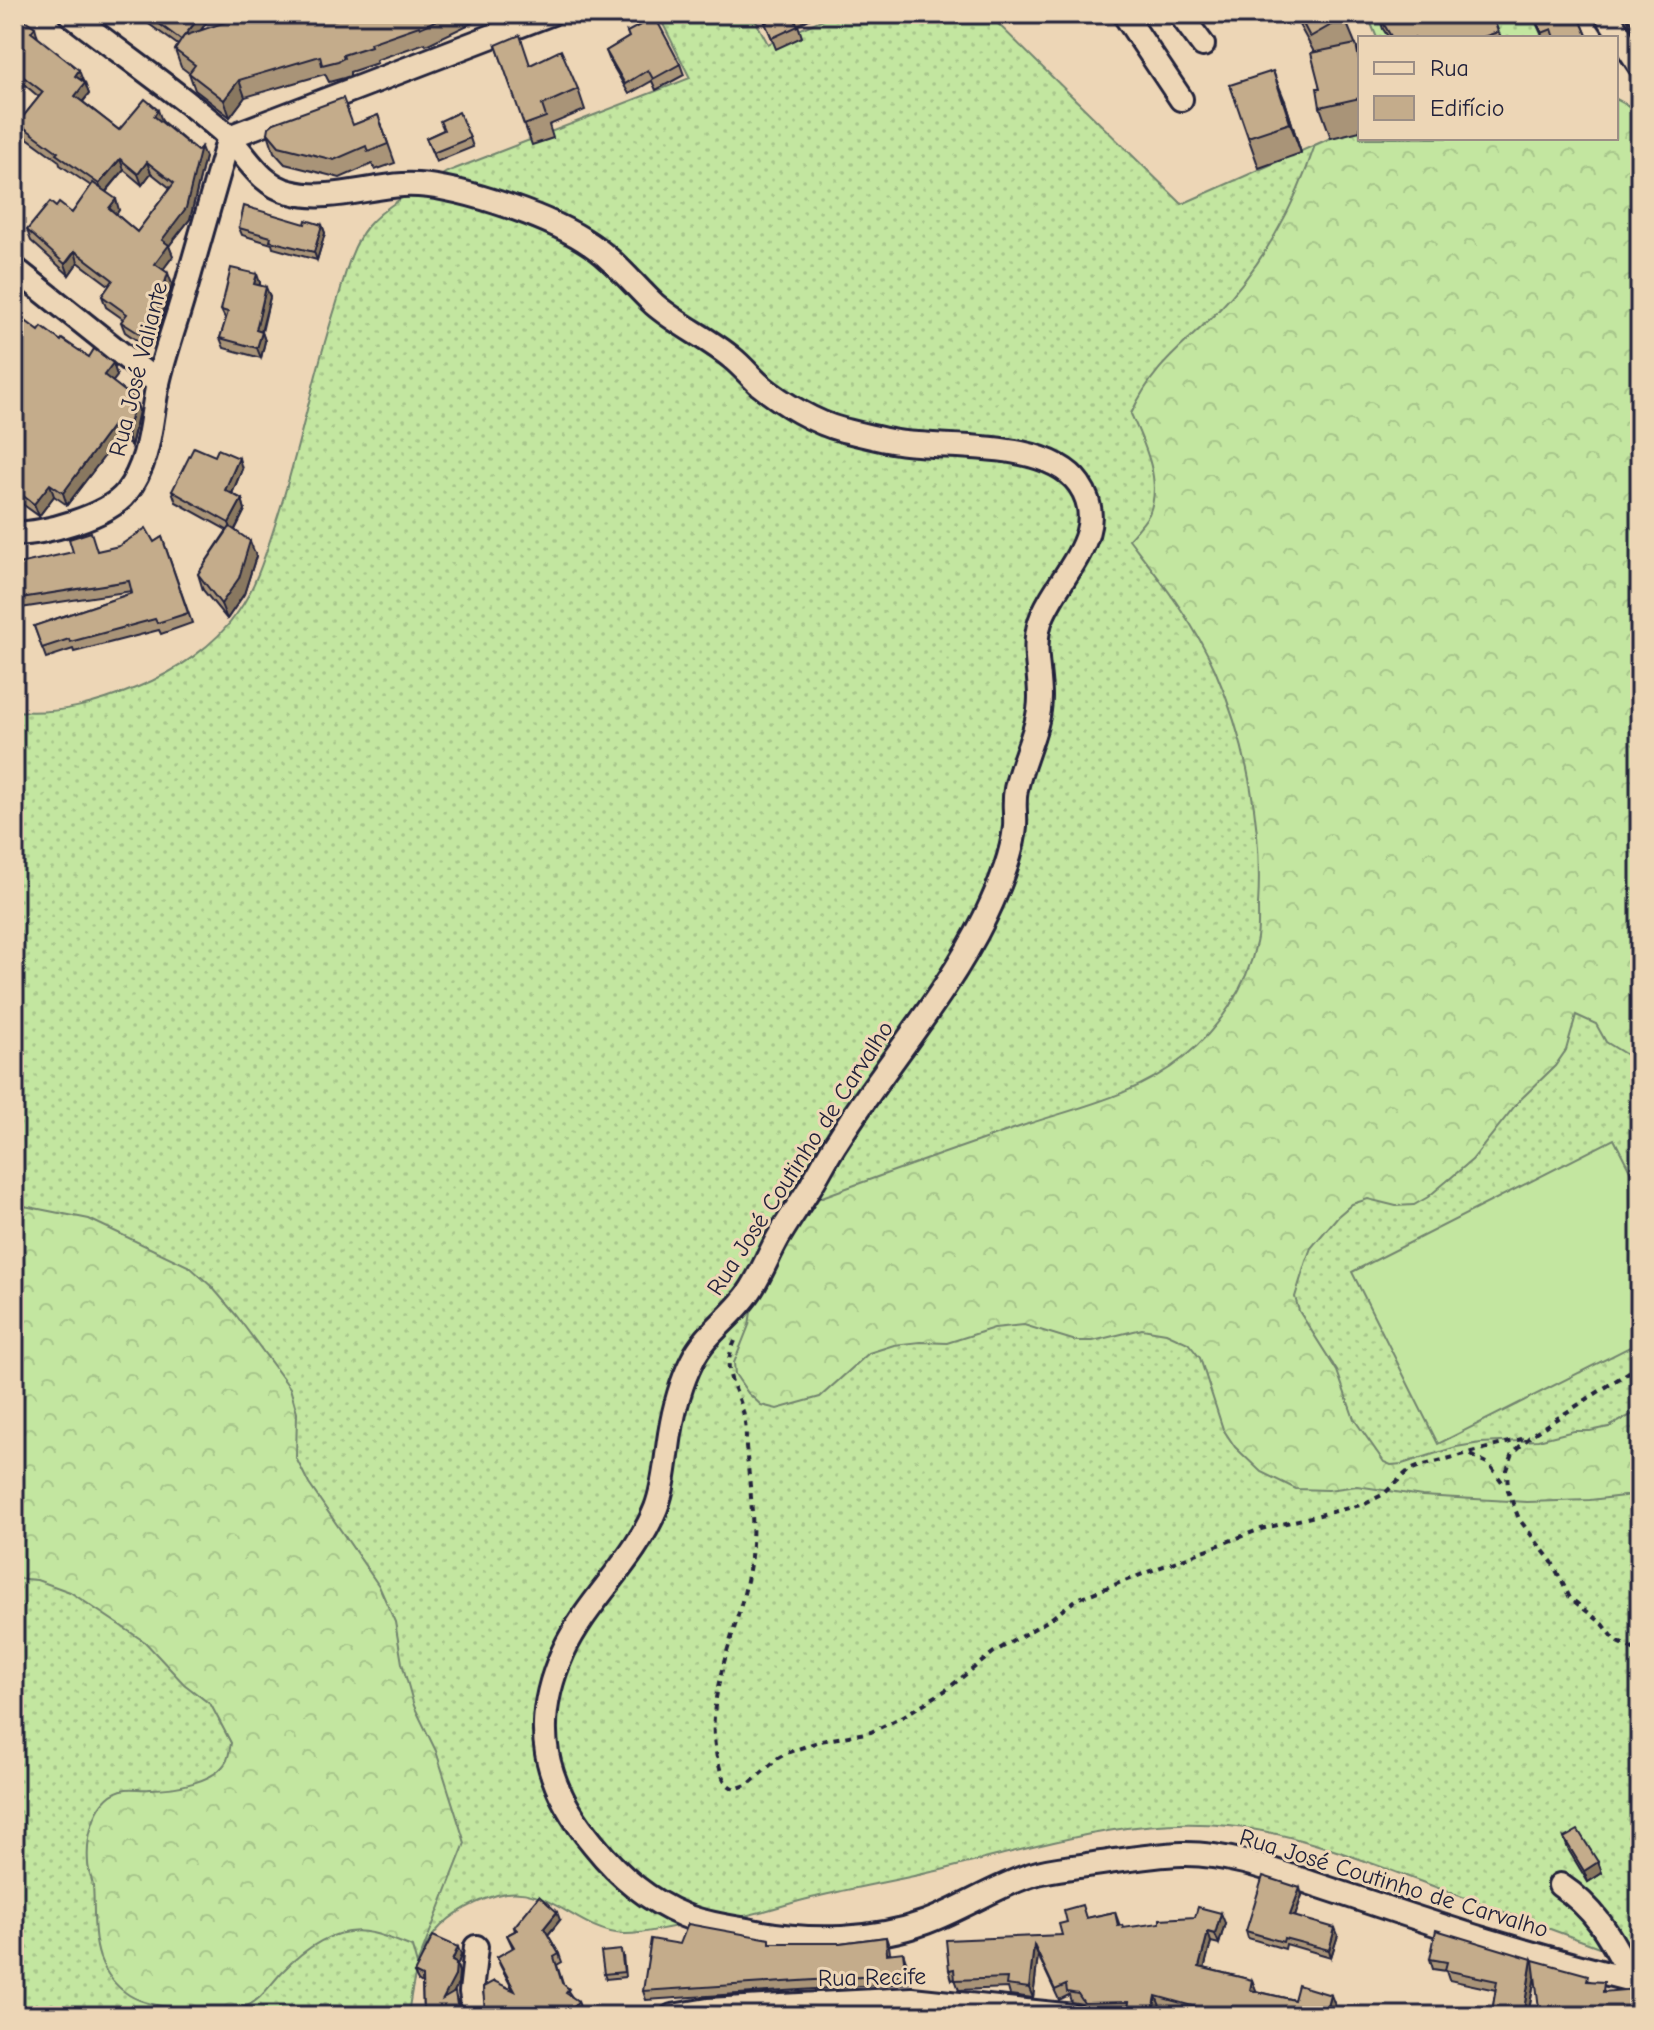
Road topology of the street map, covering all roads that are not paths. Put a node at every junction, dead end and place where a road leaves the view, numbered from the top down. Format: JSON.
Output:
{"nodes":[{"id":1,"x":70,"y":14,"type":"edge"},
{"id":2,"x":550,"y":14,"type":"edge"},
{"id":3,"x":1124,"y":14,"type":"edge"},
{"id":4,"x":1180,"y":14,"type":"edge"},
{"id":5,"x":1606,"y":14,"type":"edge"},
{"id":6,"x":1203,"y":45,"type":"dead end"},
{"id":7,"x":1640,"y":66,"type":"edge"},
{"id":8,"x":1181,"y":99,"type":"dead end"},
{"id":9,"x":229,"y":137,"type":"junction"},
{"id":10,"x":14,"y":268,"type":"edge"},
{"id":11,"x":158,"y":383,"type":"junction"},
{"id":12,"x":14,"y":533,"type":"edge"},
{"id":13,"x":1560,"y":1885,"type":"dead end"},
{"id":14,"x":476,"y":1947,"type":"dead end"},
{"id":15,"x":1637,"y":1981,"type":"edge"},
{"id":16,"x":475,"y":2016,"type":"edge"},
{"id":17,"x":672,"y":2016,"type":"edge"},
{"id":18,"x":1074,"y":2016,"type":"edge"}],
"edges":[{"from":1,"to":9,"type":"street","name":"Rua José Coutinho de Carvalho"},
{"from":2,"to":9,"type":"street"},
{"from":3,"to":8,"type":"street"},
{"from":4,"to":6,"type":"street"},
{"from":5,"to":7,"type":"street"},
{"from":9,"to":11,"type":"street","name":"Rua José Valiante"},
{"from":9,"to":15,"type":"street","name":"Rua José Coutinho de Carvalho"},
{"from":10,"to":11,"type":"street"},
{"from":11,"to":12,"type":"street","name":"Rua José Valiante"},
{"from":13,"to":15,"type":"street"},
{"from":14,"to":16,"type":"street"},
{"from":17,"to":18,"type":"street","name":"Rua Recife"}]}
